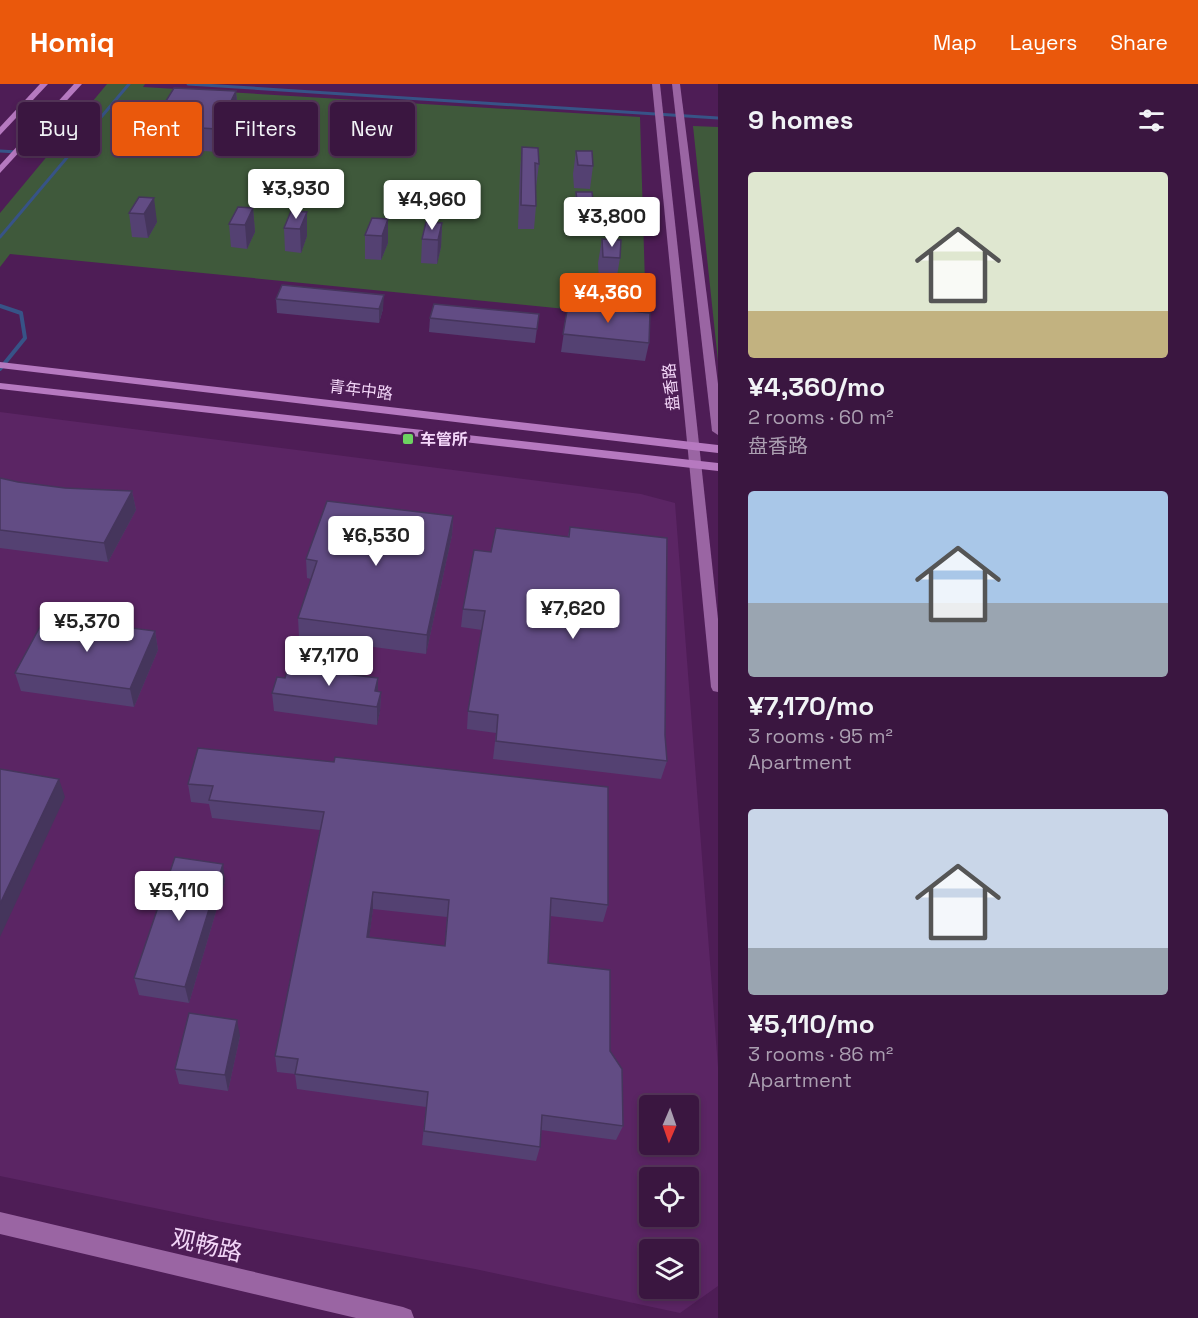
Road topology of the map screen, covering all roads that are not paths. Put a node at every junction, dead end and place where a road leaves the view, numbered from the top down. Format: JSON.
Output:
{"nodes":[{"id":1,"x":44,"y":84,"type":"edge"},
{"id":2,"x":78,"y":84,"type":"edge"},
{"id":3,"x":656,"y":84,"type":"edge"},
{"id":4,"x":676,"y":84,"type":"edge"},
{"id":5,"x":0,"y":132,"type":"edge"},
{"id":6,"x":0,"y":170,"type":"edge"},
{"id":7,"x":0,"y":365,"type":"edge"},
{"id":8,"x":0,"y":386,"type":"edge"},
{"id":9,"x":718,"y":431,"type":"edge"},
{"id":10,"x":694,"y":446,"type":"junction"},
{"id":11,"x":718,"y":448,"type":"edge"},
{"id":12,"x":694,"y":465,"type":"junction"},
{"id":13,"x":718,"y":467,"type":"edge"},
{"id":14,"x":718,"y":687,"type":"edge"},
{"id":15,"x":0,"y":1223,"type":"edge"},
{"id":16,"x":403,"y":1318,"type":"edge"}],
"edges":[{"from":1,"to":5,"type":"main road"},
{"from":2,"to":6,"type":"main road"},
{"from":3,"to":10,"type":"street","name":"盘香路"},
{"from":4,"to":9,"type":"street"},
{"from":7,"to":10,"type":"main road","name":"青年中路"},
{"from":8,"to":12,"type":"main road","name":"青年中路"},
{"from":10,"to":11,"type":"main road","name":"青年中路"},
{"from":10,"to":12,"type":"street","name":"盘香路"},
{"from":12,"to":13,"type":"main road","name":"青年中路"},
{"from":12,"to":14,"type":"street","name":"盘香路"},
{"from":15,"to":16,"type":"street","name":"观畅路"}]}
